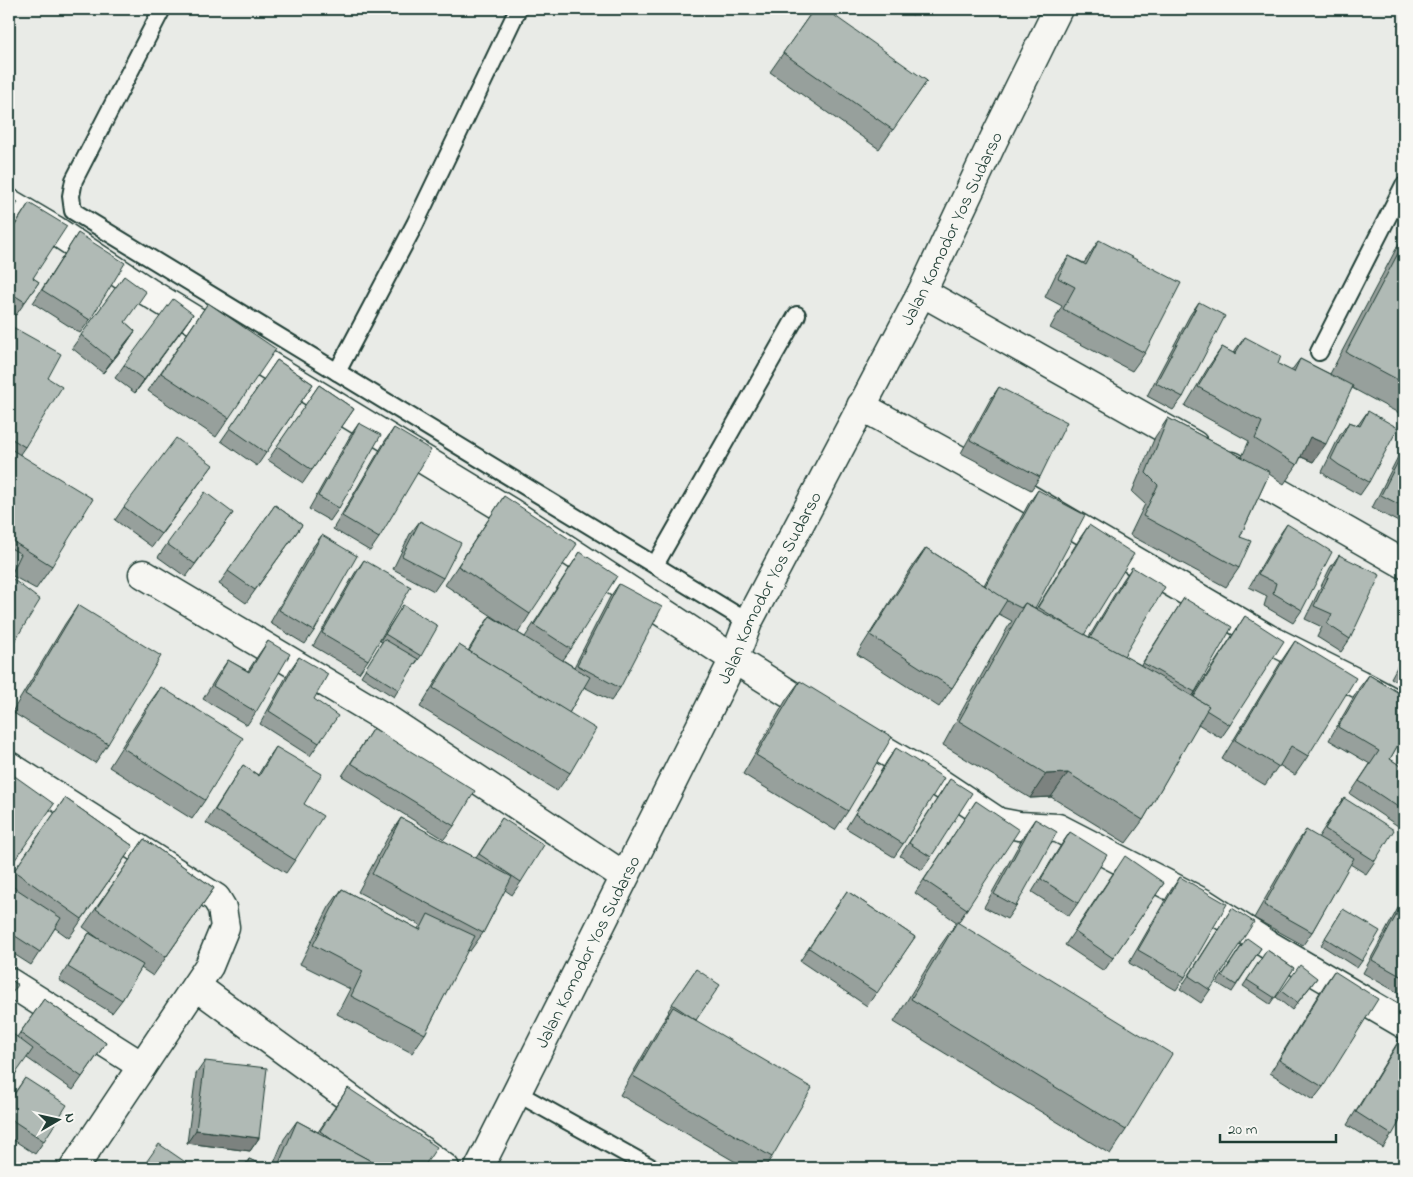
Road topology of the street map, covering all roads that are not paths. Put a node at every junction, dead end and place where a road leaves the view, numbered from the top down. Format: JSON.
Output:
{"nodes":[{"id":1,"x":162,"y":9,"type":"edge"},
{"id":2,"x":518,"y":9,"type":"edge"},
{"id":3,"x":1058,"y":9,"type":"edge"},
{"id":4,"x":1404,"y":185,"type":"edge"},
{"id":5,"x":9,"y":203,"type":"edge"},
{"id":6,"x":922,"y":292,"type":"junction"},
{"id":7,"x":797,"y":315,"type":"dead end"},
{"id":8,"x":1319,"y":352,"type":"dead end"},
{"id":9,"x":337,"y":372,"type":"junction"},
{"id":10,"x":861,"y":406,"type":"junction"},
{"id":11,"x":1404,"y":564,"type":"edge"},
{"id":12,"x":655,"y":565,"type":"junction"},
{"id":13,"x":143,"y":574,"type":"dead end"},
{"id":14,"x":748,"y":622,"type":"junction"},
{"id":15,"x":734,"y":659,"type":"junction"},
{"id":16,"x":1404,"y":708,"type":"edge"},
{"id":17,"x":9,"y":766,"type":"edge"},
{"id":18,"x":624,"y":876,"type":"junction"},
{"id":19,"x":9,"y":982,"type":"edge"},
{"id":20,"x":196,"y":986,"type":"junction"},
{"id":21,"x":1404,"y":1024,"type":"edge"},
{"id":22,"x":142,"y":1066,"type":"junction"},
{"id":23,"x":517,"y":1094,"type":"junction"},
{"id":24,"x":74,"y":1168,"type":"edge"},
{"id":25,"x":445,"y":1168,"type":"edge"},
{"id":26,"x":479,"y":1168,"type":"edge"},
{"id":27,"x":652,"y":1168,"type":"edge"}],
"edges":[{"from":1,"to":9,"type":"lane"},
{"from":2,"to":9,"type":"lane"},
{"from":3,"to":6,"type":"street","name":"Jalan Komodor Yos Sudarso"},
{"from":4,"to":8,"type":"lane"},
{"from":5,"to":15,"type":"street"},
{"from":6,"to":10,"type":"street","name":"Jalan Komodor Yos Sudarso"},
{"from":6,"to":11,"type":"street"},
{"from":7,"to":12,"type":"lane"},
{"from":9,"to":12,"type":"lane"},
{"from":10,"to":14,"type":"street","name":"Jalan Komodor Yos Sudarso"},
{"from":10,"to":16,"type":"street"},
{"from":12,"to":14,"type":"lane"},
{"from":13,"to":18,"type":"street"},
{"from":14,"to":15,"type":"street","name":"Jalan Komodor Yos Sudarso"},
{"from":15,"to":18,"type":"street","name":"Jalan Komodor Yos Sudarso"},
{"from":15,"to":21,"type":"street"},
{"from":17,"to":20,"type":"street"},
{"from":18,"to":23,"type":"street","name":"Jalan Komodor Yos Sudarso"},
{"from":19,"to":22,"type":"street"},
{"from":20,"to":22,"type":"street"},
{"from":20,"to":25,"type":"street"},
{"from":22,"to":24,"type":"street"},
{"from":23,"to":26,"type":"street","name":"Jalan Komodor Yos Sudarso"},
{"from":23,"to":27,"type":"lane"}]}
